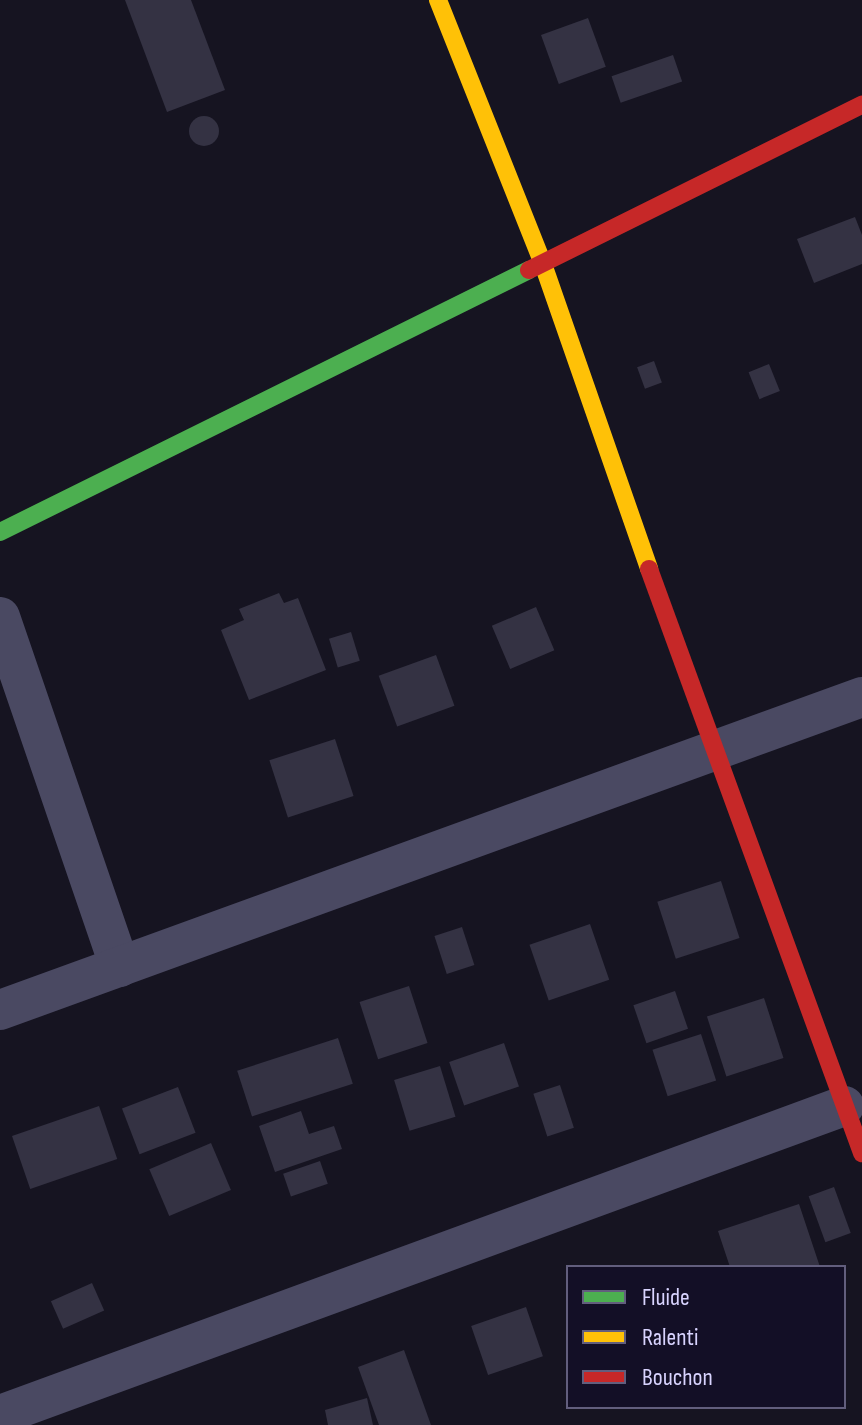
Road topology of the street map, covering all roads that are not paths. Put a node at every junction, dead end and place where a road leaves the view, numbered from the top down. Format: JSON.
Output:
{"nodes":[{"id":1,"x":438,"y":0,"type":"edge"},
{"id":2,"x":862,"y":105,"type":"edge"},
{"id":3,"x":543,"y":264,"type":"junction"},
{"id":4,"x":0,"y":532,"type":"edge"},
{"id":5,"x":0,"y":617,"type":"edge"},
{"id":6,"x":862,"y":697,"type":"edge"},
{"id":7,"x":713,"y":754,"type":"junction"},
{"id":8,"x":120,"y":967,"type":"junction"},
{"id":9,"x":0,"y":1010,"type":"edge"},
{"id":10,"x":844,"y":1106,"type":"junction"},
{"id":11,"x":862,"y":1153,"type":"edge"},
{"id":12,"x":0,"y":1415,"type":"edge"}],
"edges":[{"from":1,"to":3,"type":"main road"},
{"from":2,"to":3,"type":"main road"},
{"from":3,"to":4,"type":"main road"},
{"from":3,"to":7,"type":"main road"},
{"from":5,"to":8,"type":"street"},
{"from":6,"to":7,"type":"street"},
{"from":7,"to":8,"type":"street"},
{"from":7,"to":10,"type":"main road"},
{"from":8,"to":9,"type":"street"},
{"from":10,"to":11,"type":"main road"},
{"from":10,"to":12,"type":"street"}]}
